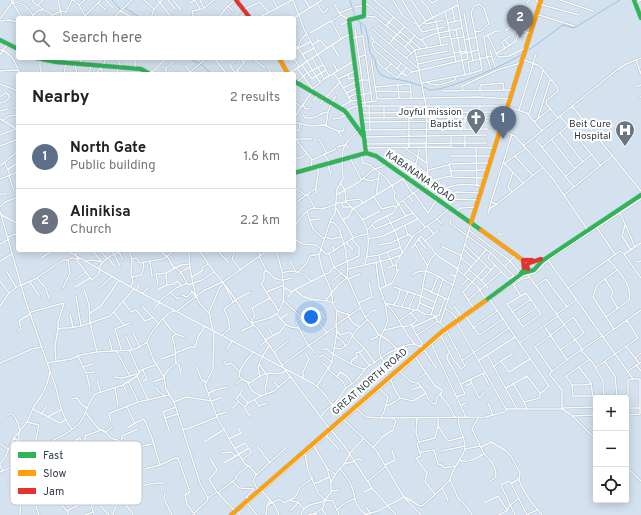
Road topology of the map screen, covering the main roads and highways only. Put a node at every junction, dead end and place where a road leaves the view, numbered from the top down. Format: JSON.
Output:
{"nodes":[{"id":1,"x":236,"y":0,"type":"edge"},
{"id":2,"x":539,"y":1,"type":"edge"},
{"id":3,"x":635,"y":1,"type":"edge"},
{"id":4,"x":364,"y":3,"type":"edge"},
{"id":5,"x":640,"y":11,"type":"edge"},
{"id":6,"x":248,"y":16,"type":"edge"},
{"id":7,"x":641,"y":18,"type":"edge"},
{"id":8,"x":0,"y":40,"type":"edge"},
{"id":9,"x":16,"y":48,"type":"edge"},
{"id":10,"x":55,"y":60,"type":"edge"},
{"id":11,"x":280,"y":60,"type":"edge"},
{"id":12,"x":68,"y":61,"type":"edge"},
{"id":13,"x":147,"y":72,"type":"edge"},
{"id":14,"x":286,"y":72,"type":"edge"},
{"id":15,"x":296,"y":82,"type":"edge"},
{"id":16,"x":361,"y":131,"type":"junction"},
{"id":17,"x":363,"y":154,"type":"junction"},
{"id":18,"x":296,"y":172,"type":"edge"},
{"id":19,"x":641,"y":193,"type":"edge"},
{"id":20,"x":471,"y":223,"type":"junction"},
{"id":21,"x":588,"y":230,"type":"junction"},
{"id":22,"x":541,"y":259,"type":"junction"},
{"id":23,"x":524,"y":260,"type":"junction"},
{"id":24,"x":537,"y":266,"type":"junction"},
{"id":25,"x":529,"y":269,"type":"junction"},
{"id":26,"x":521,"y":273,"type":"junction"},
{"id":27,"x":456,"y":321,"type":"junction"},
{"id":28,"x":330,"y":429,"type":"junction"},
{"id":29,"x":258,"y":489,"type":"junction"},
{"id":30,"x":233,"y":513,"type":"edge"}],
"edges":[{"from":1,"to":6,"type":"main road"},
{"from":2,"to":20,"type":"main road"},
{"from":3,"to":5,"type":"main road"},
{"from":4,"to":16,"type":"main road"},
{"from":5,"to":7,"type":"main road"},
{"from":8,"to":9,"type":"main road"},
{"from":10,"to":12,"type":"main road"},
{"from":11,"to":14,"type":"main road"},
{"from":12,"to":13,"type":"main road"},
{"from":15,"to":16,"type":"main road"},
{"from":16,"to":17,"type":"main road"},
{"from":17,"to":18,"type":"main road"},
{"from":17,"to":20,"type":"main road","name":"KABANANA ROAD"},
{"from":19,"to":21,"type":"main road","name":"GREAT NORTH ROAD"},
{"from":19,"to":21,"type":"main road","name":"GREAT NORTH ROAD"},
{"from":20,"to":23,"type":"main road","name":"KABANANA ROAD"},
{"from":21,"to":22,"type":"main road","name":"GREAT NORTH ROAD"},
{"from":21,"to":24,"type":"main road","name":"GREAT NORTH ROAD"},
{"from":22,"to":23,"type":"main road"},
{"from":22,"to":25,"type":"main road","name":"GREAT NORTH ROAD"},
{"from":23,"to":25,"type":"main road"},
{"from":23,"to":26,"type":"main road"},
{"from":24,"to":25,"type":"main road"},
{"from":24,"to":25,"type":"main road","name":"GREAT NORTH ROAD"},
{"from":25,"to":26,"type":"main road","name":"GREAT NORTH ROAD"},
{"from":25,"to":27,"type":"main road","name":"GREAT NORTH ROAD"},
{"from":26,"to":27,"type":"main road","name":"GREAT NORTH ROAD"},
{"from":27,"to":28,"type":"main road","name":"GREAT NORTH ROAD"},
{"from":27,"to":28,"type":"main road","name":"GREAT NORTH ROAD"},
{"from":28,"to":29,"type":"main road","name":"GREAT NORTH ROAD"},
{"from":29,"to":30,"type":"main road","name":"GREAT NORTH ROAD"},
{"from":29,"to":30,"type":"main road","name":"GREAT NORTH ROAD"}]}
